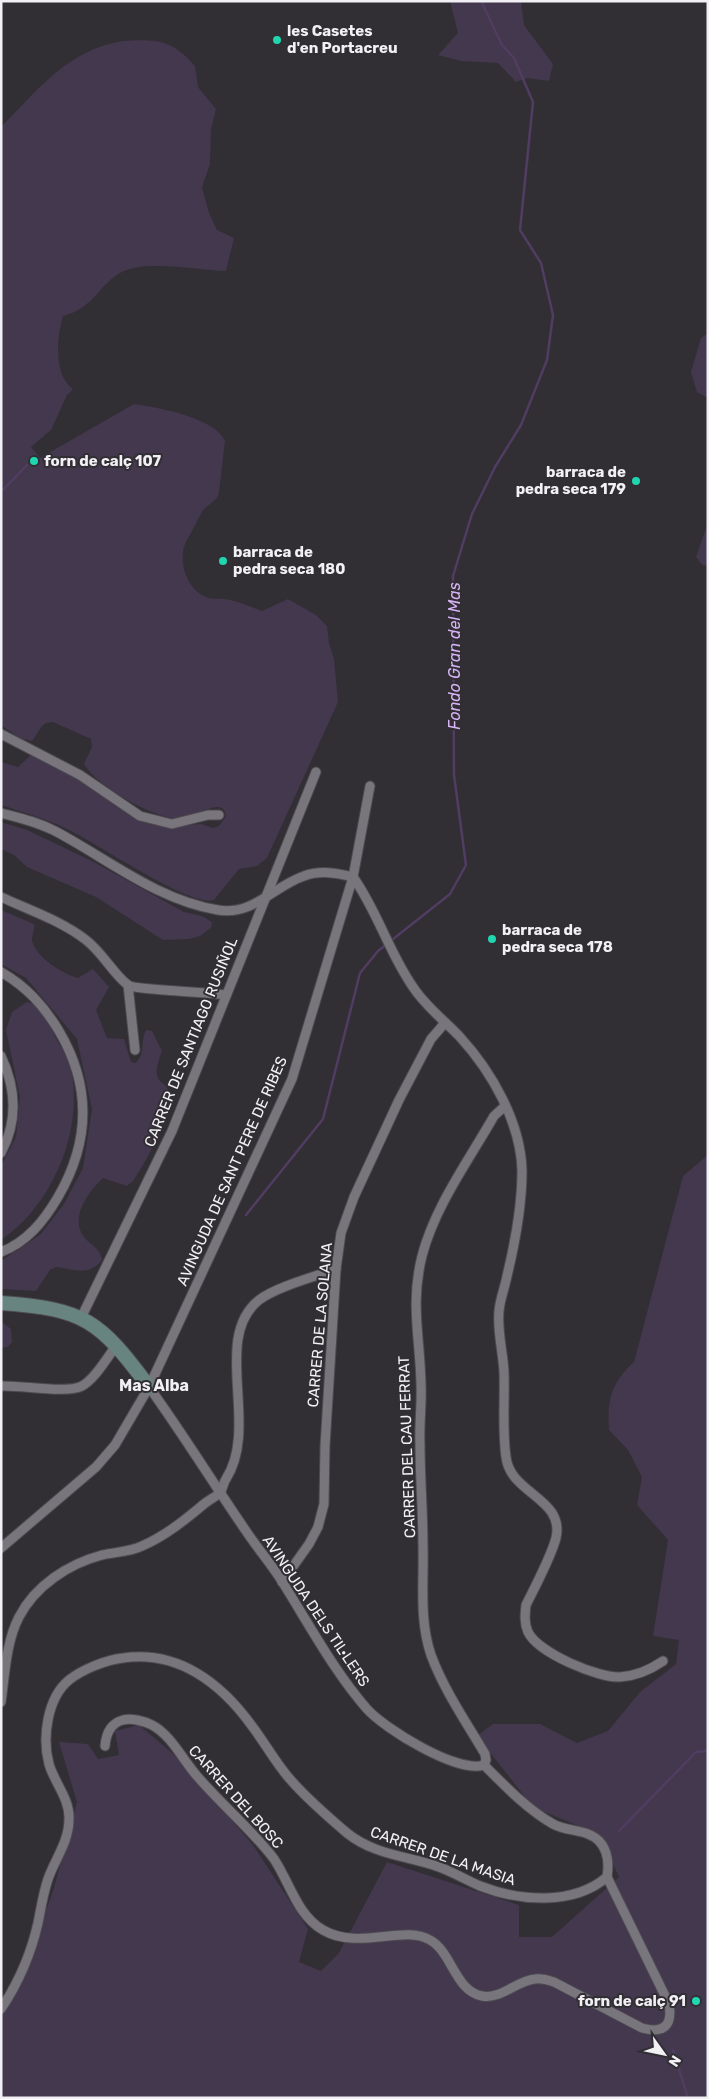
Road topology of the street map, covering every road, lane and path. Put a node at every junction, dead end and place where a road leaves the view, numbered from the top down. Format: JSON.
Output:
{"nodes":[{"id":1,"x":1,"y":734,"type":"edge"},
{"id":2,"x":316,"y":772,"type":"dead end"},
{"id":3,"x":370,"y":786,"type":"dead end"},
{"id":4,"x":1,"y":813,"type":"edge"},
{"id":5,"x":219,"y":815,"type":"dead end"},
{"id":6,"x":353,"y":877,"type":"junction"},
{"id":7,"x":1,"y":897,"type":"edge"},
{"id":8,"x":264,"y":898,"type":"junction"},
{"id":9,"x":1,"y":972,"type":"edge"},
{"id":10,"x":128,"y":985,"type":"junction"},
{"id":11,"x":226,"y":995,"type":"junction"},
{"id":12,"x":444,"y":1024,"type":"junction"},
{"id":13,"x":135,"y":1050,"type":"dead end"},
{"id":14,"x":1,"y":1056,"type":"edge"},
{"id":15,"x":504,"y":1106,"type":"junction"},
{"id":16,"x":1,"y":1152,"type":"edge"},
{"id":17,"x":1,"y":1252,"type":"edge"},
{"id":18,"x":336,"y":1269,"type":"junction"},
{"id":19,"x":1,"y":1303,"type":"edge"},
{"id":20,"x":81,"y":1318,"type":"junction"},
{"id":21,"x":117,"y":1345,"type":"junction"},
{"id":22,"x":1,"y":1386,"type":"edge"},
{"id":23,"x":149,"y":1387,"type":"junction"},
{"id":24,"x":221,"y":1492,"type":"junction"},
{"id":25,"x":1,"y":1548,"type":"edge"},
{"id":26,"x":282,"y":1582,"type":"junction"},
{"id":27,"x":663,"y":1661,"type":"dead end"},
{"id":28,"x":1,"y":1702,"type":"edge"},
{"id":29,"x":106,"y":1746,"type":"dead end"},
{"id":30,"x":484,"y":1765,"type":"junction"},
{"id":31,"x":607,"y":1877,"type":"junction"},
{"id":32,"x":1,"y":2009,"type":"edge"}],
"edges":[{"from":1,"to":5,"type":"street"},
{"from":2,"to":8,"type":"street","name":"CARRER DE SANTIAGO RUSIÑOL"},
{"from":3,"to":6,"type":"street","name":"AVINGUDA DE SANT PERE DE RIBES"},
{"from":4,"to":8,"type":"street"},
{"from":6,"to":8,"type":"street"},
{"from":6,"to":12,"type":"street"},
{"from":6,"to":23,"type":"street","name":"AVINGUDA DE SANT PERE DE RIBES"},
{"from":7,"to":10,"type":"street"},
{"from":8,"to":11,"type":"street","name":"CARRER DE SANTIAGO RUSIÑOL"},
{"from":9,"to":17,"type":"street"},
{"from":10,"to":11,"type":"street"},
{"from":10,"to":13,"type":"street"},
{"from":11,"to":20,"type":"street","name":"CARRER DE SANTIAGO RUSIÑOL"},
{"from":12,"to":15,"type":"street"},
{"from":12,"to":18,"type":"street","name":"CARRER DE LA SOLANA"},
{"from":14,"to":16,"type":"street"},
{"from":15,"to":27,"type":"street"},
{"from":15,"to":30,"type":"street","name":"CARRER DEL CAU FERRAT"},
{"from":18,"to":24,"type":"street"},
{"from":18,"to":26,"type":"street","name":"CARRER DE LA SOLANA"},
{"from":19,"to":20,"type":"street"},
{"from":20,"to":21,"type":"street"},
{"from":21,"to":22,"type":"street"},
{"from":21,"to":23,"type":"street"},
{"from":23,"to":24,"type":"street","name":"AVINGUDA DELS TIL·LERS"},
{"from":23,"to":25,"type":"street","name":"AVINGUDA DE SANT PERE DE RIBES"},
{"from":24,"to":26,"type":"street","name":"AVINGUDA DELS TIL·LERS"},
{"from":24,"to":28,"type":"street"},
{"from":26,"to":30,"type":"street","name":"AVINGUDA DELS TIL·LERS"},
{"from":29,"to":31,"type":"street","name":"CARRER DEL BOSC"},
{"from":30,"to":31,"type":"street"},
{"from":31,"to":32,"type":"street","name":"CARRER DE LA MASIA"}]}
